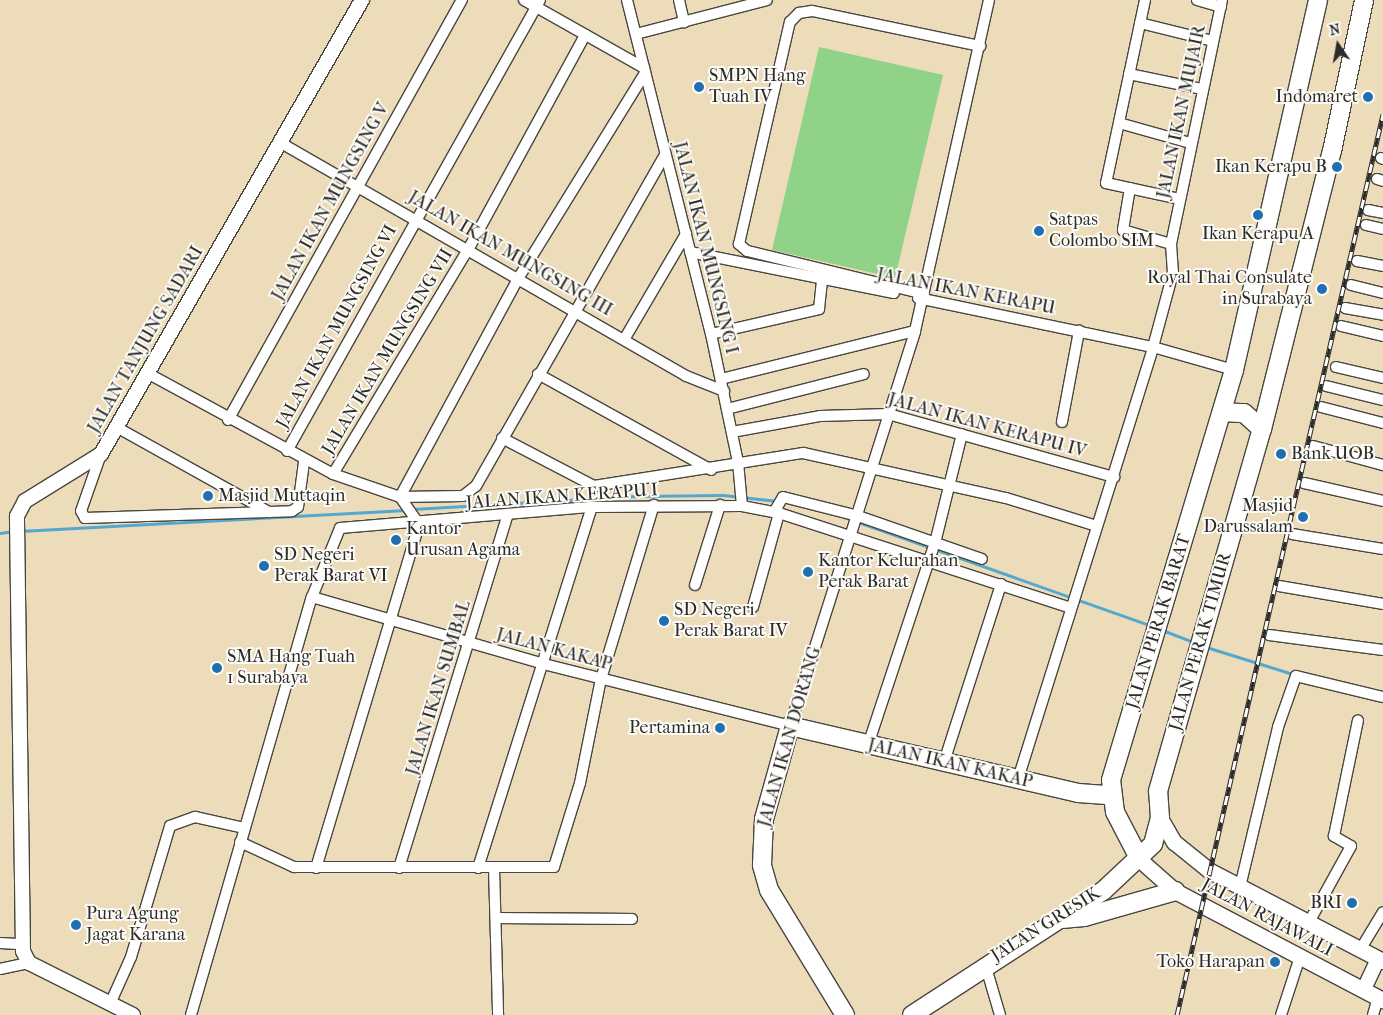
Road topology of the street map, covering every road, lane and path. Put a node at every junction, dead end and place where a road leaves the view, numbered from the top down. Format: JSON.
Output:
{"nodes":[{"id":1,"x":362,"y":0,"type":"edge"},
{"id":2,"x":462,"y":0,"type":"edge"},
{"id":3,"x":524,"y":0,"type":"edge"},
{"id":4,"x":628,"y":0,"type":"edge"},
{"id":5,"x":678,"y":0,"type":"edge"},
{"id":6,"x":763,"y":0,"type":"edge"},
{"id":7,"x":989,"y":0,"type":"edge"},
{"id":8,"x":1145,"y":0,"type":"edge"},
{"id":9,"x":1197,"y":0,"type":"edge"},
{"id":10,"x":1318,"y":0,"type":"edge"},
{"id":11,"x":1364,"y":0,"type":"edge"},
{"id":12,"x":538,"y":3,"type":"edge"},
{"id":13,"x":1221,"y":3,"type":"edge"},
{"id":14,"x":684,"y":22,"type":"junction"},
{"id":15,"x":1140,"y":23,"type":"junction"},
{"id":16,"x":636,"y":34,"type":"junction"},
{"id":17,"x":586,"y":35,"type":"junction"},
{"id":18,"x":1213,"y":41,"type":"junction"},
{"id":19,"x":980,"y":46,"type":"junction"},
{"id":20,"x":644,"y":71,"type":"junction"},
{"id":21,"x":1129,"y":74,"type":"junction"},
{"id":22,"x":1202,"y":89,"type":"junction"},
{"id":23,"x":1118,"y":123,"type":"junction"},
{"id":24,"x":281,"y":143,"type":"junction"},
{"id":25,"x":1190,"y":143,"type":"junction"},
{"id":26,"x":665,"y":154,"type":"junction"},
{"id":27,"x":358,"y":186,"type":"junction"},
{"id":28,"x":1130,"y":188,"type":"junction"},
{"id":29,"x":1180,"y":199,"type":"junction"},
{"id":30,"x":1368,"y":210,"type":"dead end"},
{"id":31,"x":1383,"y":213,"type":"edge"},
{"id":32,"x":415,"y":218,"type":"junction"},
{"id":33,"x":1366,"y":225,"type":"dead end"},
{"id":34,"x":1383,"y":229,"type":"edge"},
{"id":35,"x":686,"y":234,"type":"junction"},
{"id":36,"x":1171,"y":244,"type":"junction"},
{"id":37,"x":469,"y":248,"type":"junction"},
{"id":38,"x":690,"y":252,"type":"junction"},
{"id":39,"x":1356,"y":261,"type":"dead end"},
{"id":40,"x":1383,"y":266,"type":"edge"},
{"id":41,"x":519,"y":277,"type":"junction"},
{"id":42,"x":822,"y":280,"type":"junction"},
{"id":43,"x":1350,"y":285,"type":"dead end"},
{"id":44,"x":1383,"y":293,"type":"edge"},
{"id":45,"x":924,"y":296,"type":"junction"},
{"id":46,"x":1345,"y":308,"type":"dead end"},
{"id":47,"x":572,"y":310,"type":"junction"},
{"id":48,"x":1383,"y":315,"type":"edge"},
{"id":49,"x":1341,"y":326,"type":"dead end"},
{"id":50,"x":915,"y":331,"type":"junction"},
{"id":51,"x":1079,"y":331,"type":"junction"},
{"id":52,"x":711,"y":334,"type":"junction"},
{"id":53,"x":1383,"y":336,"type":"edge"},
{"id":54,"x":625,"y":338,"type":"junction"},
{"id":55,"x":1153,"y":347,"type":"junction"},
{"id":56,"x":1336,"y":367,"type":"dead end"},
{"id":57,"x":1234,"y":370,"type":"junction"},
{"id":58,"x":149,"y":374,"type":"junction"},
{"id":59,"x":538,"y":374,"type":"junction"},
{"id":60,"x":864,"y":374,"type":"dead end"},
{"id":61,"x":721,"y":378,"type":"junction"},
{"id":62,"x":1383,"y":378,"type":"edge"},
{"id":63,"x":1326,"y":386,"type":"dead end"},
{"id":64,"x":724,"y":391,"type":"junction"},
{"id":65,"x":1383,"y":400,"type":"edge"},
{"id":66,"x":1321,"y":407,"type":"dead end"},
{"id":67,"x":727,"y":409,"type":"junction"},
{"id":68,"x":1222,"y":412,"type":"junction"},
{"id":69,"x":888,"y":414,"type":"junction"},
{"id":70,"x":228,"y":420,"type":"junction"},
{"id":71,"x":1062,"y":422,"type":"dead end"},
{"id":72,"x":1383,"y":423,"type":"edge"},
{"id":73,"x":118,"y":428,"type":"junction"},
{"id":74,"x":1262,"y":429,"type":"junction"},
{"id":75,"x":732,"y":432,"type":"junction"},
{"id":76,"x":962,"y":434,"type":"junction"},
{"id":77,"x":502,"y":438,"type":"junction"},
{"id":78,"x":1313,"y":446,"type":"dead end"},
{"id":79,"x":286,"y":451,"type":"junction"},
{"id":80,"x":101,"y":454,"type":"junction"},
{"id":81,"x":304,"y":462,"type":"junction"},
{"id":82,"x":738,"y":462,"type":"junction"},
{"id":83,"x":1383,"y":464,"type":"edge"},
{"id":84,"x":873,"y":466,"type":"junction"},
{"id":85,"x":711,"y":470,"type":"junction"},
{"id":86,"x":333,"y":474,"type":"junction"},
{"id":87,"x":1114,"y":477,"type":"junction"},
{"id":88,"x":1304,"y":483,"type":"dead end"},
{"id":89,"x":950,"y":485,"type":"junction"},
{"id":90,"x":400,"y":498,"type":"junction"},
{"id":91,"x":1383,"y":501,"type":"edge"},
{"id":92,"x":742,"y":502,"type":"junction"},
{"id":93,"x":654,"y":505,"type":"junction"},
{"id":94,"x":720,"y":505,"type":"junction"},
{"id":95,"x":592,"y":507,"type":"junction"},
{"id":96,"x":270,"y":512,"type":"junction"},
{"id":97,"x":777,"y":512,"type":"junction"},
{"id":98,"x":507,"y":516,"type":"junction"},
{"id":99,"x":857,"y":518,"type":"junction"},
{"id":100,"x":418,"y":523,"type":"junction"},
{"id":101,"x":1097,"y":526,"type":"junction"},
{"id":102,"x":850,"y":534,"type":"junction"},
{"id":103,"x":1292,"y":534,"type":"dead end"},
{"id":104,"x":1383,"y":549,"type":"edge"},
{"id":105,"x":931,"y":552,"type":"junction"},
{"id":106,"x":982,"y":559,"type":"dead end"},
{"id":107,"x":1001,"y":584,"type":"junction"},
{"id":108,"x":695,"y":585,"type":"dead end"},
{"id":109,"x":1279,"y":586,"type":"dead end"},
{"id":110,"x":312,"y":597,"type":"junction"},
{"id":111,"x":1383,"y":604,"type":"edge"},
{"id":112,"x":752,"y":607,"type":"dead end"},
{"id":113,"x":1071,"y":607,"type":"junction"},
{"id":114,"x":393,"y":622,"type":"junction"},
{"id":115,"x":1269,"y":635,"type":"dead end"},
{"id":116,"x":470,"y":644,"type":"junction"},
{"id":117,"x":1383,"y":650,"type":"edge"},
{"id":118,"x":544,"y":664,"type":"junction"},
{"id":119,"x":601,"y":679,"type":"junction"},
{"id":120,"x":1383,"y":697,"type":"edge"},
{"id":121,"x":1358,"y":720,"type":"dead end"},
{"id":122,"x":790,"y":726,"type":"junction"},
{"id":123,"x":868,"y":745,"type":"junction"},
{"id":124,"x":944,"y":762,"type":"junction"},
{"id":125,"x":1018,"y":779,"type":"junction"},
{"id":126,"x":1110,"y":795,"type":"junction"},
{"id":127,"x":1160,"y":818,"type":"junction"},
{"id":128,"x":244,"y":828,"type":"junction"},
{"id":129,"x":240,"y":842,"type":"junction"},
{"id":130,"x":1140,"y":860,"type":"junction"},
{"id":131,"x":316,"y":868,"type":"junction"},
{"id":132,"x":399,"y":868,"type":"junction"},
{"id":133,"x":478,"y":868,"type":"junction"},
{"id":134,"x":494,"y":868,"type":"junction"},
{"id":135,"x":1240,"y":887,"type":"junction"},
{"id":136,"x":1176,"y":891,"type":"junction"},
{"id":137,"x":1383,"y":912,"type":"edge"},
{"id":138,"x":496,"y":918,"type":"junction"},
{"id":139,"x":632,"y":919,"type":"dead end"},
{"id":140,"x":1060,"y":919,"type":"junction"},
{"id":141,"x":1308,"y":924,"type":"junction"},
{"id":142,"x":0,"y":943,"type":"edge"},
{"id":143,"x":22,"y":944,"type":"junction"},
{"id":144,"x":1360,"y":950,"type":"junction"},
{"id":145,"x":1300,"y":956,"type":"junction"},
{"id":146,"x":1381,"y":960,"type":"edge"},
{"id":147,"x":29,"y":963,"type":"junction"},
{"id":148,"x":985,"y":964,"type":"junction"},
{"id":149,"x":0,"y":970,"type":"edge"},
{"id":150,"x":1364,"y":989,"type":"junction"},
{"id":151,"x":1381,"y":999,"type":"edge"},
{"id":152,"x":110,"y":1004,"type":"junction"},
{"id":153,"x":133,"y":1015,"type":"edge"},
{"id":154,"x":191,"y":1015,"type":"edge"},
{"id":155,"x":498,"y":1015,"type":"edge"},
{"id":156,"x":845,"y":1015,"type":"edge"},
{"id":157,"x":912,"y":1015,"type":"edge"},
{"id":158,"x":1000,"y":1015,"type":"edge"},
{"id":159,"x":1281,"y":1015,"type":"edge"},
{"id":160,"x":1374,"y":1015,"type":"edge"}],
"edges":[{"from":1,"to":24,"type":"street","name":"JALAN TANJUNG SADARI"},
{"from":2,"to":27,"type":"street","name":"JALAN IKAN MUNGSING V"},
{"from":3,"to":12,"type":"street"},
{"from":4,"to":16,"type":"street","name":"JALAN IKAN MUNGSING I"},
{"from":5,"to":14,"type":"street"},
{"from":6,"to":14,"type":"street"},
{"from":7,"to":19,"type":"street"},
{"from":8,"to":15,"type":"street"},
{"from":9,"to":13,"type":"street"},
{"from":10,"to":57,"type":"highway","name":"JALAN PERAK BARAT"},
{"from":11,"to":74,"type":"highway","name":"JALAN PERAK TIMUR"},
{"from":12,"to":17,"type":"street"},
{"from":12,"to":32,"type":"street","name":"JALAN IKAN MUNGSING VI"},
{"from":13,"to":18,"type":"street","name":"JALAN IKAN MUJAIR"},
{"from":14,"to":16,"type":"street"},
{"from":15,"to":18,"type":"street"},
{"from":15,"to":21,"type":"street"},
{"from":16,"to":20,"type":"street","name":"JALAN IKAN MUNGSING I"},
{"from":17,"to":20,"type":"street"},
{"from":17,"to":37,"type":"street","name":"JALAN IKAN MUNGSING VII"},
{"from":18,"to":22,"type":"street","name":"JALAN IKAN MUJAIR"},
{"from":19,"to":45,"type":"street"},
{"from":19,"to":45,"type":"street"},
{"from":20,"to":26,"type":"street","name":"JALAN IKAN MUNGSING I"},
{"from":20,"to":41,"type":"street"},
{"from":21,"to":22,"type":"street"},
{"from":21,"to":23,"type":"street"},
{"from":22,"to":25,"type":"street","name":"JALAN IKAN MUJAIR"},
{"from":23,"to":25,"type":"street"},
{"from":23,"to":28,"type":"street"},
{"from":24,"to":27,"type":"street","name":"JALAN IKAN MUNGSING III"},
{"from":24,"to":58,"type":"street","name":"JALAN TANJUNG SADARI"},
{"from":25,"to":29,"type":"street","name":"JALAN IKAN MUJAIR"},
{"from":26,"to":35,"type":"street","name":"JALAN IKAN MUNGSING I"},
{"from":26,"to":47,"type":"street"},
{"from":27,"to":32,"type":"street","name":"JALAN IKAN MUNGSING III"},
{"from":27,"to":70,"type":"street","name":"JALAN IKAN MUNGSING V"},
{"from":28,"to":29,"type":"street"},
{"from":28,"to":36,"type":"street"},
{"from":29,"to":36,"type":"street","name":"JALAN IKAN MUJAIR"},
{"from":30,"to":31,"type":"street"},
{"from":32,"to":37,"type":"street","name":"JALAN IKAN MUNGSING III"},
{"from":32,"to":79,"type":"street","name":"JALAN IKAN MUNGSING VI"},
{"from":33,"to":34,"type":"street"},
{"from":35,"to":38,"type":"street","name":"JALAN IKAN MUNGSING I"},
{"from":35,"to":54,"type":"street"},
{"from":36,"to":55,"type":"street","name":"JALAN IKAN MUJAIR"},
{"from":37,"to":41,"type":"street","name":"JALAN IKAN MUNGSING III"},
{"from":37,"to":86,"type":"street","name":"JALAN IKAN MUNGSING VII"},
{"from":38,"to":42,"type":"street","name":"JALAN IKAN KERAPU"},
{"from":38,"to":52,"type":"street","name":"JALAN IKAN MUNGSING I"},
{"from":39,"to":40,"type":"street"},
{"from":41,"to":47,"type":"street","name":"JALAN IKAN MUNGSING III"},
{"from":41,"to":90,"type":"street"},
{"from":42,"to":45,"type":"street","name":"JALAN IKAN KERAPU"},
{"from":42,"to":52,"type":"street"},
{"from":43,"to":44,"type":"street"},
{"from":45,"to":50,"type":"street"},
{"from":45,"to":51,"type":"street","name":"JALAN IKAN KERAPU"},
{"from":46,"to":48,"type":"street"},
{"from":47,"to":54,"type":"street","name":"JALAN IKAN MUNGSING III"},
{"from":47,"to":59,"type":"street"},
{"from":49,"to":53,"type":"street"},
{"from":50,"to":61,"type":"street"},
{"from":50,"to":69,"type":"street"},
{"from":51,"to":55,"type":"street","name":"JALAN IKAN KERAPU"},
{"from":51,"to":71,"type":"street"},
{"from":52,"to":61,"type":"street","name":"JALAN IKAN MUNGSING I"},
{"from":54,"to":64,"type":"street","name":"JALAN IKAN MUNGSING III"},
{"from":55,"to":57,"type":"street","name":"JALAN IKAN KERAPU"},
{"from":55,"to":87,"type":"street"},
{"from":56,"to":62,"type":"street"},
{"from":57,"to":68,"type":"highway","name":"JALAN PERAK BARAT"},
{"from":58,"to":70,"type":"street"},
{"from":58,"to":73,"type":"street","name":"JALAN TANJUNG SADARI"},
{"from":59,"to":77,"type":"street"},
{"from":59,"to":85,"type":"street"},
{"from":60,"to":67,"type":"street"},
{"from":61,"to":64,"type":"street","name":"JALAN IKAN MUNGSING I"},
{"from":63,"to":65,"type":"street"},
{"from":64,"to":67,"type":"street","name":"JALAN IKAN MUNGSING I"},
{"from":66,"to":72,"type":"street"},
{"from":67,"to":75,"type":"street","name":"JALAN IKAN MUNGSING I"},
{"from":68,"to":74,"type":"highway"},
{"from":68,"to":126,"type":"highway","name":"JALAN PERAK BARAT"},
{"from":69,"to":75,"type":"street","name":"JALAN IKAN KERAPU IV"},
{"from":69,"to":76,"type":"street","name":"JALAN IKAN KERAPU IV"},
{"from":69,"to":84,"type":"street"},
{"from":70,"to":79,"type":"street"},
{"from":73,"to":80,"type":"street","name":"JALAN TANJUNG SADARI"},
{"from":73,"to":96,"type":"street"},
{"from":74,"to":127,"type":"highway","name":"JALAN PERAK TIMUR"},
{"from":75,"to":82,"type":"street","name":"JALAN IKAN MUNGSING I"},
{"from":76,"to":87,"type":"street","name":"JALAN IKAN KERAPU IV"},
{"from":76,"to":89,"type":"street"},
{"from":77,"to":85,"type":"street"},
{"from":77,"to":90,"type":"street"},
{"from":78,"to":83,"type":"street"},
{"from":79,"to":81,"type":"street"},
{"from":80,"to":96,"type":"street"},
{"from":80,"to":143,"type":"street","name":"JALAN TANJUNG SADARI"},
{"from":81,"to":86,"type":"street"},
{"from":81,"to":96,"type":"street"},
{"from":82,"to":84,"type":"street"},
{"from":82,"to":85,"type":"street"},
{"from":82,"to":92,"type":"street","name":"JALAN IKAN MUNGSING I"},
{"from":84,"to":89,"type":"street"},
{"from":84,"to":99,"type":"street"},
{"from":86,"to":90,"type":"street"},
{"from":87,"to":101,"type":"street"},
{"from":88,"to":91,"type":"street"},
{"from":89,"to":101,"type":"street"},
{"from":89,"to":105,"type":"street"},
{"from":90,"to":100,"type":"street"},
{"from":92,"to":94,"type":"street","name":"JALAN IKAN KERAPU I"},
{"from":92,"to":97,"type":"street","name":"JALAN IKAN KERAPU I"},
{"from":93,"to":94,"type":"street","name":"JALAN IKAN KERAPU I"},
{"from":93,"to":95,"type":"street","name":"JALAN IKAN KERAPU I"},
{"from":93,"to":119,"type":"street"},
{"from":94,"to":108,"type":"street"},
{"from":95,"to":98,"type":"street","name":"JALAN IKAN KERAPU I"},
{"from":95,"to":118,"type":"street"},
{"from":97,"to":99,"type":"street"},
{"from":97,"to":102,"type":"street","name":"JALAN IKAN KERAPU I"},
{"from":97,"to":112,"type":"street"},
{"from":98,"to":100,"type":"street","name":"JALAN IKAN KERAPU I"},
{"from":98,"to":116,"type":"street","name":"JALAN IKAN SUMBAL"},
{"from":99,"to":102,"type":"street","name":"JALAN IKAN DORANG"},
{"from":99,"to":105,"type":"street"},
{"from":100,"to":110,"type":"street","name":"JALAN IKAN KERAPU I"},
{"from":100,"to":114,"type":"street"},
{"from":101,"to":113,"type":"street"},
{"from":102,"to":105,"type":"street","name":"JALAN IKAN KERAPU I"},
{"from":102,"to":122,"type":"street","name":"JALAN IKAN DORANG"},
{"from":103,"to":104,"type":"street"},
{"from":105,"to":106,"type":"street"},
{"from":105,"to":107,"type":"street","name":"JALAN IKAN KERAPU I"},
{"from":105,"to":123,"type":"street"},
{"from":107,"to":113,"type":"street","name":"JALAN IKAN KERAPU I"},
{"from":107,"to":124,"type":"street"},
{"from":109,"to":111,"type":"street"},
{"from":110,"to":114,"type":"street","name":"JALAN KAKAP"},
{"from":110,"to":128,"type":"street"},
{"from":113,"to":125,"type":"street"},
{"from":114,"to":116,"type":"street","name":"JALAN KAKAP"},
{"from":114,"to":131,"type":"street"},
{"from":115,"to":117,"type":"street"},
{"from":116,"to":118,"type":"street","name":"JALAN KAKAP"},
{"from":116,"to":132,"type":"street","name":"JALAN IKAN SUMBAL"},
{"from":118,"to":119,"type":"street","name":"JALAN KAKAP"},
{"from":118,"to":133,"type":"street"},
{"from":119,"to":122,"type":"street","name":"JALAN KAKAP"},
{"from":119,"to":134,"type":"street"},
{"from":120,"to":135,"type":"street"},
{"from":121,"to":141,"type":"street"},
{"from":122,"to":123,"type":"highway","name":"JALAN IKAN KAKAP"},
{"from":122,"to":156,"type":"highway","name":"JALAN IKAN DORANG"},
{"from":123,"to":124,"type":"highway","name":"JALAN IKAN KAKAP"},
{"from":124,"to":125,"type":"highway","name":"JALAN IKAN KAKAP"},
{"from":125,"to":126,"type":"highway","name":"JALAN IKAN KAKAP"},
{"from":126,"to":130,"type":"highway"},
{"from":127,"to":130,"type":"highway","name":"JALAN GRESIK"},
{"from":127,"to":135,"type":"main road","name":"JALAN RAJAWALI"},
{"from":128,"to":129,"type":"street"},
{"from":128,"to":152,"type":"street"},
{"from":129,"to":131,"type":"street"},
{"from":129,"to":154,"type":"street"},
{"from":130,"to":136,"type":"main road","name":"JALAN RAJAWALI"},
{"from":130,"to":140,"type":"highway","name":"JALAN GRESIK"},
{"from":131,"to":132,"type":"street"},
{"from":132,"to":133,"type":"street"},
{"from":133,"to":134,"type":"street"},
{"from":134,"to":138,"type":"street"},
{"from":135,"to":141,"type":"main road","name":"JALAN RAJAWALI"},
{"from":136,"to":140,"type":"highway"},
{"from":136,"to":145,"type":"main road","name":"JALAN RAJAWALI"},
{"from":137,"to":144,"type":"street"},
{"from":138,"to":139,"type":"street"},
{"from":138,"to":155,"type":"street"},
{"from":140,"to":148,"type":"highway","name":"JALAN GRESIK"},
{"from":141,"to":144,"type":"main road","name":"JALAN RAJAWALI"},
{"from":142,"to":143,"type":"street"},
{"from":143,"to":147,"type":"street","name":"JALAN TANJUNG SADARI"},
{"from":144,"to":146,"type":"main road","name":"JALAN RAJAWALI"},
{"from":145,"to":150,"type":"main road","name":"JALAN RAJAWALI"},
{"from":145,"to":159,"type":"street"},
{"from":146,"to":150,"type":"street"},
{"from":147,"to":149,"type":"street"},
{"from":147,"to":152,"type":"street"},
{"from":148,"to":157,"type":"highway","name":"JALAN GRESIK"},
{"from":148,"to":158,"type":"street"},
{"from":150,"to":151,"type":"main road","name":"JALAN RAJAWALI"},
{"from":151,"to":160,"type":"street"},
{"from":152,"to":153,"type":"street"}]}
